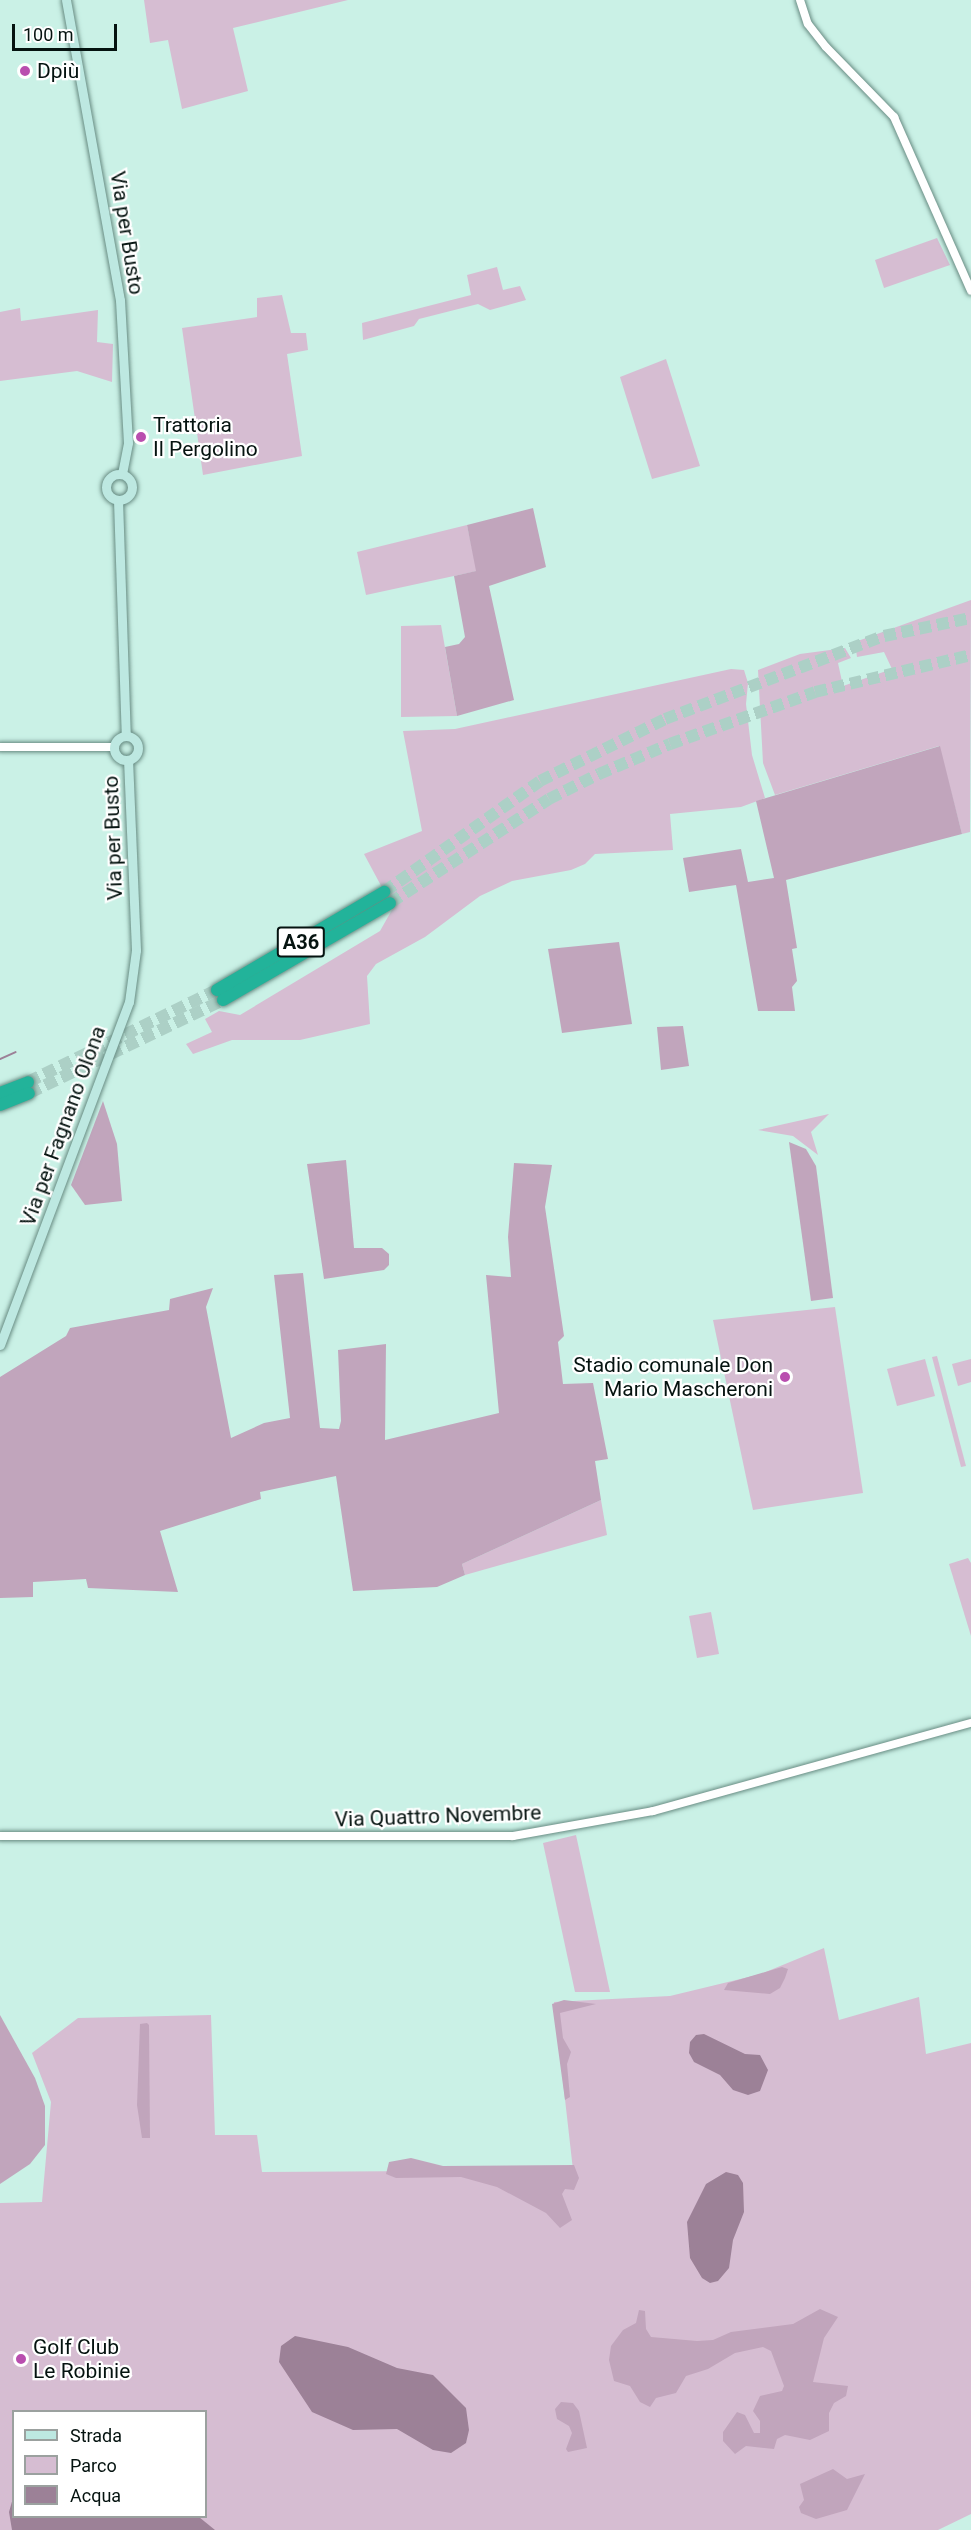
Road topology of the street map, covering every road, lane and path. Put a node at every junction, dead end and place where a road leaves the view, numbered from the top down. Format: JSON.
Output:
{"nodes":[{"id":1,"x":66,"y":0,"type":"edge"},
{"id":2,"x":800,"y":0,"type":"edge"},
{"id":3,"x":971,"y":291,"type":"edge"},
{"id":4,"x":122,"y":473,"type":"junction"},
{"id":5,"x":118,"y":500,"type":"junction"},
{"id":6,"x":126,"y":735,"type":"junction"},
{"id":7,"x":0,"y":747,"type":"edge"},
{"id":8,"x":114,"y":747,"type":"junction"},
{"id":9,"x":128,"y":760,"type":"junction"},
{"id":10,"x":387,"y":897,"type":"tunnel mouth"},
{"id":11,"x":134,"y":915,"type":"joint"},
{"id":12,"x":220,"y":995,"type":"tunnel mouth"},
{"id":13,"x":0,"y":1093,"type":"edge"},
{"id":14,"x":0,"y":1105,"type":"edge"},
{"id":15,"x":0,"y":1345,"type":"edge"},
{"id":16,"x":971,"y":1723,"type":"edge"},
{"id":17,"x":0,"y":1836,"type":"edge"}],
"edges":[{"from":1,"to":4,"type":"main road","name":"Via per Busto"},
{"from":2,"to":3,"type":"street"},
{"from":4,"to":5,"type":"main road","name":"Via per Busto"},
{"from":4,"to":5,"type":"main road","name":"Via per Busto"},
{"from":5,"to":6,"type":"main road","name":"Via per Busto"},
{"from":6,"to":8,"type":"main road","name":"Via per Busto"},
{"from":6,"to":9,"type":"main road","name":"Via per Busto"},
{"from":7,"to":8,"type":"street"},
{"from":8,"to":9,"type":"main road","name":"Via per Busto"},
{"from":9,"to":11,"type":"main road","name":"Via per Busto"},
{"from":10,"to":12,"type":"highway","number":"A36"},
{"from":11,"to":15,"type":"main road","name":"Via per Fagnano Olona"},
{"from":13,"to":14,"type":"highway"},
{"from":16,"to":17,"type":"street","name":"Via Quattro Novembre"}]}
